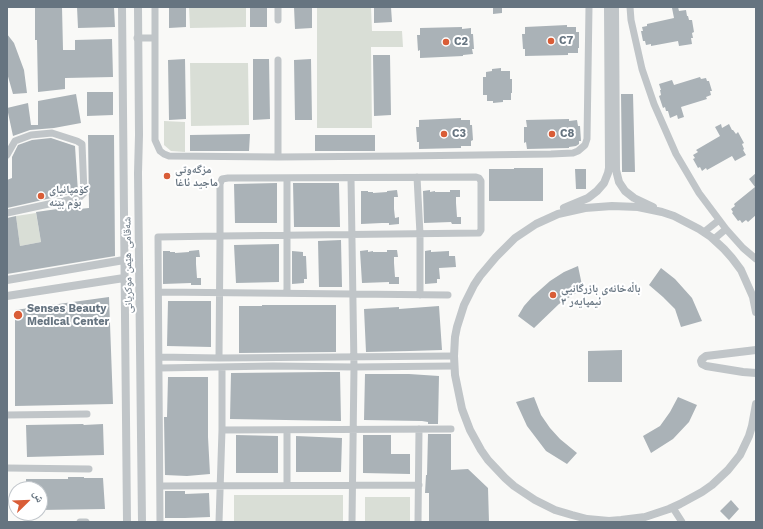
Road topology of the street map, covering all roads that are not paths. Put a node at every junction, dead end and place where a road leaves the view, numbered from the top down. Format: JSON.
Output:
{"nodes":[{"id":1,"x":122,"y":7,"type":"edge"},
{"id":2,"x":138,"y":7,"type":"edge"},
{"id":3,"x":154,"y":7,"type":"edge"},
{"id":4,"x":278,"y":7,"type":"edge"},
{"id":5,"x":589,"y":7,"type":"edge"},
{"id":6,"x":608,"y":7,"type":"edge"},
{"id":7,"x":615,"y":7,"type":"edge"},
{"id":8,"x":630,"y":7,"type":"edge"},
{"id":9,"x":278,"y":20,"type":"dead end"},
{"id":10,"x":138,"y":38,"type":"junction"},
{"id":11,"x":155,"y":38,"type":"junction"},
{"id":12,"x":278,"y":60,"type":"dead end"},
{"id":13,"x":7,"y":155,"type":"edge"},
{"id":14,"x":124,"y":156,"type":"junction"},
{"id":15,"x":138,"y":157,"type":"junction"},
{"id":16,"x":278,"y":157,"type":"junction"},
{"id":17,"x":417,"y":177,"type":"junction"},
{"id":18,"x":287,"y":178,"type":"junction"},
{"id":19,"x":351,"y":178,"type":"junction"},
{"id":20,"x":662,"y":212,"type":"junction"},
{"id":21,"x":7,"y":213,"type":"edge"},
{"id":22,"x":545,"y":219,"type":"junction"},
{"id":23,"x":719,"y":220,"type":"junction"},
{"id":24,"x":726,"y":229,"type":"junction"},
{"id":25,"x":704,"y":232,"type":"junction"},
{"id":26,"x":420,"y":234,"type":"junction"},
{"id":27,"x":287,"y":235,"type":"junction"},
{"id":28,"x":352,"y":235,"type":"junction"},
{"id":29,"x":220,"y":236,"type":"junction"},
{"id":30,"x":714,"y":239,"type":"junction"},
{"id":31,"x":756,"y":259,"type":"edge"},
{"id":32,"x":124,"y":260,"type":"junction"},
{"id":33,"x":124,"y":278,"type":"junction"},
{"id":34,"x":7,"y":280,"type":"edge"},
{"id":35,"x":159,"y":292,"type":"junction"},
{"id":36,"x":220,"y":293,"type":"junction"},
{"id":37,"x":287,"y":293,"type":"junction"},
{"id":38,"x":353,"y":294,"type":"junction"},
{"id":39,"x":420,"y":295,"type":"junction"},
{"id":40,"x":448,"y":295,"type":"dead end"},
{"id":41,"x":7,"y":296,"type":"edge"},
{"id":42,"x":756,"y":312,"type":"edge"},
{"id":43,"x":756,"y":350,"type":"edge"},
{"id":44,"x":454,"y":356,"type":"junction"},
{"id":45,"x":159,"y":357,"type":"junction"},
{"id":46,"x":430,"y":357,"type":"junction"},
{"id":47,"x":219,"y":358,"type":"junction"},
{"id":48,"x":354,"y":358,"type":"junction"},
{"id":49,"x":430,"y":366,"type":"junction"},
{"id":50,"x":454,"y":366,"type":"junction"},
{"id":51,"x":222,"y":367,"type":"junction"},
{"id":52,"x":354,"y":367,"type":"junction"},
{"id":53,"x":160,"y":368,"type":"junction"},
{"id":54,"x":756,"y":373,"type":"edge"},
{"id":55,"x":756,"y":404,"type":"edge"},
{"id":56,"x":87,"y":414,"type":"dead end"},
{"id":57,"x":7,"y":415,"type":"edge"},
{"id":58,"x":353,"y":429,"type":"junction"},
{"id":59,"x":419,"y":429,"type":"junction"},
{"id":60,"x":451,"y":429,"type":"dead end"},
{"id":61,"x":222,"y":430,"type":"junction"},
{"id":62,"x":287,"y":430,"type":"junction"},
{"id":63,"x":7,"y":468,"type":"edge"},
{"id":64,"x":89,"y":469,"type":"dead end"},
{"id":65,"x":287,"y":485,"type":"junction"},
{"id":66,"x":353,"y":485,"type":"junction"},
{"id":67,"x":419,"y":485,"type":"junction"},
{"id":68,"x":160,"y":486,"type":"junction"},
{"id":69,"x":220,"y":486,"type":"junction"},
{"id":70,"x":673,"y":508,"type":"junction"},
{"id":71,"x":80,"y":522,"type":"edge"},
{"id":72,"x":86,"y":522,"type":"edge"},
{"id":73,"x":127,"y":522,"type":"edge"},
{"id":74,"x":142,"y":522,"type":"edge"},
{"id":75,"x":160,"y":522,"type":"edge"},
{"id":76,"x":219,"y":522,"type":"edge"},
{"id":77,"x":352,"y":522,"type":"edge"},
{"id":78,"x":418,"y":522,"type":"edge"},
{"id":79,"x":682,"y":522,"type":"edge"}],
"edges":[{"from":1,"to":14,"type":"street","name":"شەقامی هێمن موکریانی"},
{"from":2,"to":10,"type":"street","name":"شەقامی هێمن موکریانی"},
{"from":3,"to":11,"type":"street"},
{"from":4,"to":9,"type":"street"},
{"from":5,"to":16,"type":"street"},
{"from":6,"to":22,"type":"street"},
{"from":7,"to":20,"type":"street"},
{"from":8,"to":23,"type":"street"},
{"from":10,"to":11,"type":"street"},
{"from":10,"to":15,"type":"street","name":"شەقامی هێمن موکریانی"},
{"from":11,"to":16,"type":"street"},
{"from":12,"to":16,"type":"street"},
{"from":13,"to":21,"type":"street"},
{"from":14,"to":15,"type":"street"},
{"from":14,"to":32,"type":"street","name":"شەقامی هێمن موکریانی"},
{"from":15,"to":74,"type":"street","name":"شەقامی هێمن موکریانی"},
{"from":17,"to":19,"type":"street"},
{"from":17,"to":26,"type":"street"},
{"from":17,"to":26,"type":"street"},
{"from":18,"to":19,"type":"street"},
{"from":18,"to":27,"type":"street"},
{"from":18,"to":29,"type":"street"},
{"from":19,"to":28,"type":"street"},
{"from":20,"to":22,"type":"street"},
{"from":20,"to":25,"type":"street"},
{"from":22,"to":44,"type":"street"},
{"from":23,"to":24,"type":"street"},
{"from":23,"to":25,"type":"street"},
{"from":24,"to":30,"type":"street"},
{"from":24,"to":31,"type":"street"},
{"from":25,"to":30,"type":"street"},
{"from":26,"to":28,"type":"street"},
{"from":26,"to":39,"type":"street"},
{"from":27,"to":28,"type":"street"},
{"from":27,"to":29,"type":"street"},
{"from":27,"to":37,"type":"street"},
{"from":28,"to":38,"type":"street"},
{"from":29,"to":35,"type":"street"},
{"from":29,"to":36,"type":"street"},
{"from":30,"to":42,"type":"street"},
{"from":32,"to":33,"type":"street","name":"شەقامی هێمن موکریانی"},
{"from":32,"to":34,"type":"street"},
{"from":33,"to":41,"type":"street"},
{"from":33,"to":73,"type":"street","name":"شەقامی هێمن موکریانی"},
{"from":35,"to":36,"type":"street"},
{"from":35,"to":45,"type":"street"},
{"from":36,"to":37,"type":"street"},
{"from":36,"to":47,"type":"street"},
{"from":37,"to":38,"type":"street"},
{"from":38,"to":39,"type":"street"},
{"from":38,"to":48,"type":"street"},
{"from":39,"to":40,"type":"street"},
{"from":43,"to":54,"type":"street"},
{"from":44,"to":46,"type":"street"},
{"from":44,"to":50,"type":"street"},
{"from":45,"to":47,"type":"street"},
{"from":45,"to":53,"type":"street"},
{"from":46,"to":48,"type":"street"},
{"from":46,"to":49,"type":"street"},
{"from":47,"to":48,"type":"street"},
{"from":48,"to":52,"type":"street"},
{"from":49,"to":50,"type":"street"},
{"from":49,"to":52,"type":"street"},
{"from":50,"to":70,"type":"street"},
{"from":51,"to":52,"type":"street"},
{"from":51,"to":53,"type":"street"},
{"from":51,"to":61,"type":"street"},
{"from":52,"to":58,"type":"street"},
{"from":53,"to":68,"type":"street"},
{"from":55,"to":70,"type":"street"},
{"from":56,"to":57,"type":"street"},
{"from":58,"to":59,"type":"street"},
{"from":58,"to":62,"type":"street"},
{"from":58,"to":66,"type":"street"},
{"from":59,"to":60,"type":"street"},
{"from":59,"to":67,"type":"street"},
{"from":61,"to":62,"type":"street"},
{"from":61,"to":69,"type":"street"},
{"from":62,"to":65,"type":"street"},
{"from":63,"to":64,"type":"street"},
{"from":65,"to":66,"type":"street"},
{"from":65,"to":69,"type":"street"},
{"from":66,"to":67,"type":"street"},
{"from":66,"to":77,"type":"street"},
{"from":67,"to":78,"type":"street"},
{"from":68,"to":69,"type":"street"},
{"from":68,"to":75,"type":"street"},
{"from":69,"to":76,"type":"street"},
{"from":70,"to":79,"type":"street"},
{"from":71,"to":72,"type":"street"}]}
